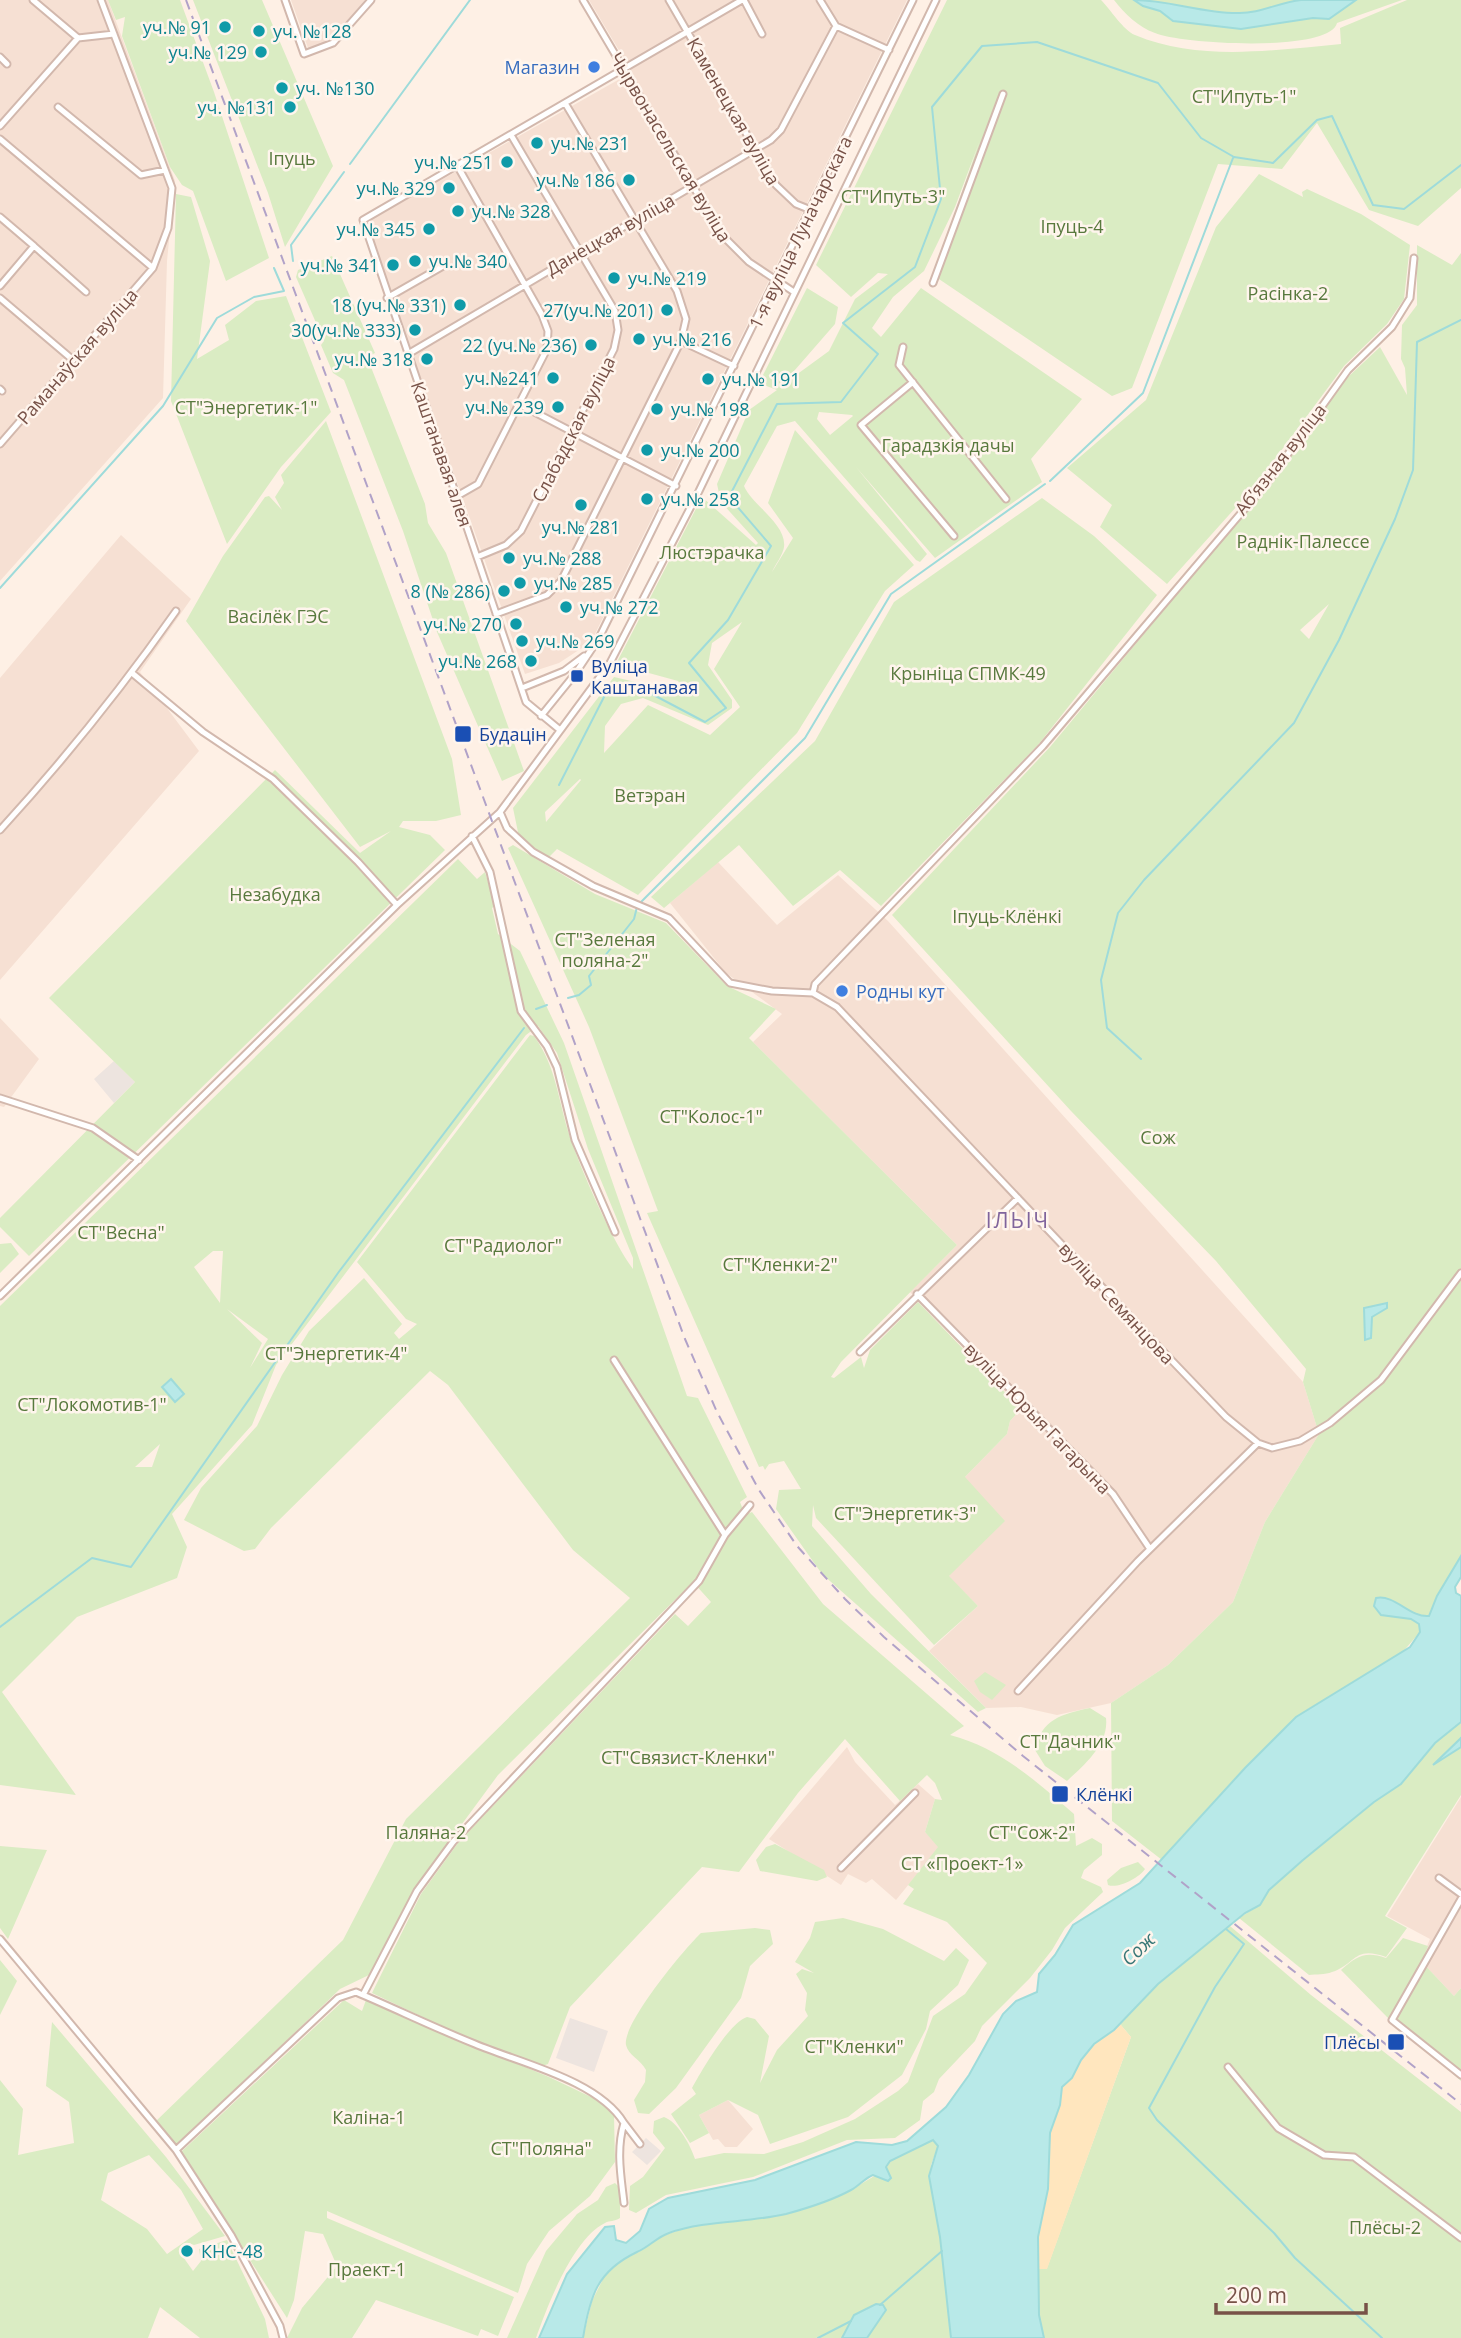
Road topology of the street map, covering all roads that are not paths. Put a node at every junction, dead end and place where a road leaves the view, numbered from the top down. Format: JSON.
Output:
{"nodes":[{"id":1,"x":33,"y":0,"type":"edge"},
{"id":2,"x":101,"y":0,"type":"edge"},
{"id":3,"x":285,"y":0,"type":"edge"},
{"id":4,"x":583,"y":0,"type":"edge"},
{"id":5,"x":669,"y":0,"type":"edge"},
{"id":6,"x":743,"y":0,"type":"edge"},
{"id":7,"x":820,"y":0,"type":"edge"},
{"id":8,"x":913,"y":0,"type":"edge"},
{"id":9,"x":936,"y":0,"type":"edge"},
{"id":10,"x":368,"y":1,"type":"edge"},
{"id":11,"x":836,"y":26,"type":"junction"},
{"id":12,"x":688,"y":31,"type":"junction"},
{"id":13,"x":114,"y":34,"type":"junction"},
{"id":14,"x":762,"y":34,"type":"dead end"},
{"id":15,"x":78,"y":38,"type":"junction"},
{"id":16,"x":888,"y":50,"type":"junction"},
{"id":17,"x":0,"y":57,"type":"edge"},
{"id":18,"x":7,"y":64,"type":"dead end"},
{"id":19,"x":623,"y":68,"type":"junction"},
{"id":20,"x":1003,"y":94,"type":"dead end"},
{"id":21,"x":565,"y":103,"type":"junction"},
{"id":22,"x":58,"y":107,"type":"dead end"},
{"id":23,"x":0,"y":126,"type":"edge"},
{"id":24,"x":511,"y":135,"type":"junction"},
{"id":25,"x":0,"y":139,"type":"edge"},
{"id":26,"x":755,"y":149,"type":"junction"},
{"id":27,"x":458,"y":167,"type":"junction"},
{"id":28,"x":165,"y":170,"type":"junction"},
{"id":29,"x":692,"y":186,"type":"junction"},
{"id":30,"x":811,"y":210,"type":"junction"},
{"id":31,"x":0,"y":217,"type":"edge"},
{"id":32,"x":635,"y":220,"type":"junction"},
{"id":33,"x":34,"y":246,"type":"junction"},
{"id":34,"x":580,"y":251,"type":"junction"},
{"id":35,"x":1414,"y":258,"type":"dead end"},
{"id":36,"x":443,"y":266,"type":"dead end"},
{"id":37,"x":153,"y":268,"type":"junction"},
{"id":38,"x":774,"y":281,"type":"junction"},
{"id":39,"x":933,"y":283,"type":"dead end"},
{"id":40,"x":524,"y":284,"type":"junction"},
{"id":41,"x":0,"y":286,"type":"edge"},
{"id":42,"x":86,"y":292,"type":"dead end"},
{"id":43,"x":794,"y":292,"type":"junction"},
{"id":44,"x":0,"y":298,"type":"edge"},
{"id":45,"x":387,"y":298,"type":"junction"},
{"id":46,"x":681,"y":341,"type":"junction"},
{"id":47,"x":903,"y":347,"type":"dead end"},
{"id":48,"x":408,"y":354,"type":"junction"},
{"id":49,"x":73,"y":360,"type":"junction"},
{"id":50,"x":734,"y":366,"type":"junction"},
{"id":51,"x":912,"y":382,"type":"junction"},
{"id":52,"x":519,"y":404,"type":"junction"},
{"id":53,"x":571,"y":431,"type":"junction"},
{"id":54,"x":0,"y":444,"type":"edge"},
{"id":55,"x":623,"y":457,"type":"junction"},
{"id":56,"x":676,"y":486,"type":"junction"},
{"id":57,"x":457,"y":496,"type":"junction"},
{"id":58,"x":1006,"y":499,"type":"dead end"},
{"id":59,"x":954,"y":536,"type":"dead end"},
{"id":60,"x":477,"y":557,"type":"junction"},
{"id":61,"x":176,"y":611,"type":"dead end"},
{"id":62,"x":496,"y":614,"type":"junction"},
{"id":63,"x":591,"y":650,"type":"junction"},
{"id":64,"x":132,"y":673,"type":"junction"},
{"id":65,"x":522,"y":688,"type":"junction"},
{"id":66,"x":541,"y":716,"type":"junction"},
{"id":67,"x":560,"y":730,"type":"junction"},
{"id":68,"x":499,"y":811,"type":"junction"},
{"id":69,"x":0,"y":830,"type":"edge"},
{"id":70,"x":472,"y":836,"type":"junction"},
{"id":71,"x":397,"y":905,"type":"junction"},
{"id":72,"x":813,"y":993,"type":"junction"},
{"id":73,"x":0,"y":1098,"type":"edge"},
{"id":74,"x":139,"y":1160,"type":"junction"},
{"id":75,"x":1018,"y":1198,"type":"junction"},
{"id":76,"x":615,"y":1233,"type":"dead end"},
{"id":77,"x":1461,"y":1273,"type":"edge"},
{"id":78,"x":917,"y":1294,"type":"junction"},
{"id":79,"x":0,"y":1296,"type":"edge"},
{"id":80,"x":860,"y":1352,"type":"dead end"},
{"id":81,"x":614,"y":1360,"type":"dead end"},
{"id":82,"x":1258,"y":1443,"type":"junction"},
{"id":83,"x":750,"y":1505,"type":"dead end"},
{"id":84,"x":725,"y":1535,"type":"junction"},
{"id":85,"x":1150,"y":1549,"type":"junction"},
{"id":86,"x":1018,"y":1691,"type":"dead end"},
{"id":87,"x":915,"y":1793,"type":"dead end"},
{"id":88,"x":841,"y":1868,"type":"dead end"},
{"id":89,"x":1439,"y":1878,"type":"dead end"},
{"id":90,"x":1461,"y":1897,"type":"edge"},
{"id":91,"x":0,"y":1939,"type":"edge"},
{"id":92,"x":363,"y":1995,"type":"junction"},
{"id":93,"x":1228,"y":2067,"type":"dead end"},
{"id":94,"x":1461,"y":2076,"type":"edge"},
{"id":95,"x":624,"y":2123,"type":"junction"},
{"id":96,"x":640,"y":2144,"type":"dead end"},
{"id":97,"x":176,"y":2150,"type":"junction"},
{"id":98,"x":624,"y":2203,"type":"dead end"},
{"id":99,"x":1461,"y":2238,"type":"edge"},
{"id":100,"x":282,"y":2338,"type":"edge"}],
"edges":[{"from":1,"to":15,"type":"street"},
{"from":2,"to":13,"type":"street"},
{"from":3,"to":10,"type":"street"},
{"from":4,"to":19,"type":"street","name":"Чырвонасельская вуліца"},
{"from":5,"to":12,"type":"street","name":"Каменецкая вуліца"},
{"from":6,"to":12,"type":"street"},
{"from":6,"to":14,"type":"street"},
{"from":7,"to":11,"type":"street"},
{"from":8,"to":16,"type":"street","name":"1-я вуліца Луначарскага"},
{"from":9,"to":43,"type":"street"},
{"from":11,"to":16,"type":"street"},
{"from":11,"to":26,"type":"street","name":"Данецкая вуліца"},
{"from":12,"to":19,"type":"street"},
{"from":12,"to":26,"type":"street","name":"Каменецкая вуліца"},
{"from":13,"to":15,"type":"street"},
{"from":13,"to":28,"type":"street"},
{"from":15,"to":23,"type":"street"},
{"from":16,"to":30,"type":"street","name":"1-я вуліца Луначарскага"},
{"from":17,"to":18,"type":"street"},
{"from":19,"to":21,"type":"street"},
{"from":19,"to":29,"type":"street","name":"Чырвонасельская вуліца"},
{"from":20,"to":39,"type":"street"},
{"from":21,"to":24,"type":"street"},
{"from":21,"to":32,"type":"street"},
{"from":22,"to":28,"type":"street"},
{"from":24,"to":27,"type":"street"},
{"from":24,"to":34,"type":"street","name":"Слабадская вуліца"},
{"from":25,"to":37,"type":"street"},
{"from":26,"to":29,"type":"street","name":"Данецкая вуліца"},
{"from":26,"to":30,"type":"street","name":"Каменецкая вуліца"},
{"from":27,"to":40,"type":"street"},
{"from":27,"to":45,"type":"street","name":"Каштанавая алея"},
{"from":28,"to":37,"type":"street"},
{"from":29,"to":32,"type":"street","name":"Данецкая вуліца"},
{"from":29,"to":38,"type":"street","name":"Чырвонасельская вуліца"},
{"from":30,"to":38,"type":"street","name":"1-я вуліца Луначарскага"},
{"from":31,"to":33,"type":"street"},
{"from":32,"to":34,"type":"street","name":"Данецкая вуліца"},
{"from":32,"to":46,"type":"street"},
{"from":33,"to":41,"type":"street"},
{"from":33,"to":42,"type":"street"},
{"from":34,"to":40,"type":"street","name":"Данецкая вуліца"},
{"from":34,"to":53,"type":"street","name":"Слабадская вуліца"},
{"from":35,"to":72,"type":"street","name":"Абʼязная вуліца"},
{"from":36,"to":45,"type":"street"},
{"from":37,"to":49,"type":"street","name":"Раманаўская вуліца"},
{"from":38,"to":43,"type":"street","name":"Чырвонасельская вуліца"},
{"from":38,"to":50,"type":"street","name":"1-я вуліца Луначарскага"},
{"from":40,"to":48,"type":"street","name":"Данецкая вуліца"},
{"from":40,"to":52,"type":"street"},
{"from":43,"to":67,"type":"street"},
{"from":44,"to":49,"type":"street"},
{"from":45,"to":48,"type":"street","name":"Каштанавая алея"},
{"from":46,"to":50,"type":"street"},
{"from":46,"to":55,"type":"street"},
{"from":47,"to":51,"type":"street"},
{"from":48,"to":57,"type":"street","name":"Каштанавая алея"},
{"from":49,"to":54,"type":"street","name":"Раманаўская вуліца"},
{"from":50,"to":56,"type":"street","name":"1-я вуліца Луначарскага"},
{"from":51,"to":58,"type":"street"},
{"from":51,"to":59,"type":"street"},
{"from":52,"to":53,"type":"street"},
{"from":52,"to":57,"type":"street"},
{"from":53,"to":55,"type":"street"},
{"from":53,"to":60,"type":"street","name":"Слабадская вуліца"},
{"from":55,"to":56,"type":"street"},
{"from":55,"to":62,"type":"street"},
{"from":56,"to":63,"type":"street","name":"1-я вуліца Луначарскага"},
{"from":57,"to":60,"type":"street","name":"Каштанавая алея"},
{"from":60,"to":62,"type":"street","name":"Каштанавая алея"},
{"from":61,"to":64,"type":"street"},
{"from":62,"to":65,"type":"street","name":"Каштанавая алея"},
{"from":63,"to":65,"type":"street"},
{"from":63,"to":66,"type":"street","name":"1-я вуліца Луначарскага"},
{"from":64,"to":69,"type":"street"},
{"from":64,"to":71,"type":"street"},
{"from":65,"to":66,"type":"street","name":"Каштанавая алея"},
{"from":66,"to":67,"type":"street","name":"Каштанавая алея"},
{"from":67,"to":68,"type":"street"},
{"from":68,"to":70,"type":"street"},
{"from":68,"to":72,"type":"street"},
{"from":70,"to":71,"type":"street"},
{"from":70,"to":76,"type":"street"},
{"from":71,"to":74,"type":"street"},
{"from":72,"to":75,"type":"street","name":"вуліца Семянцова"},
{"from":73,"to":74,"type":"street"},
{"from":74,"to":79,"type":"street"},
{"from":75,"to":78,"type":"street"},
{"from":75,"to":82,"type":"street","name":"вуліца Семянцова"},
{"from":77,"to":82,"type":"street"},
{"from":78,"to":80,"type":"street"},
{"from":78,"to":85,"type":"street","name":"вуліца Юрыя Гагарына"},
{"from":81,"to":84,"type":"street"},
{"from":82,"to":85,"type":"street"},
{"from":83,"to":84,"type":"street"},
{"from":84,"to":92,"type":"street"},
{"from":85,"to":86,"type":"street"},
{"from":87,"to":88,"type":"street"},
{"from":89,"to":90,"type":"street"},
{"from":90,"to":94,"type":"street"},
{"from":91,"to":97,"type":"street"},
{"from":92,"to":95,"type":"street"},
{"from":92,"to":97,"type":"street"},
{"from":93,"to":99,"type":"street"},
{"from":95,"to":96,"type":"street"},
{"from":95,"to":98,"type":"street"},
{"from":97,"to":100,"type":"street"}]}
